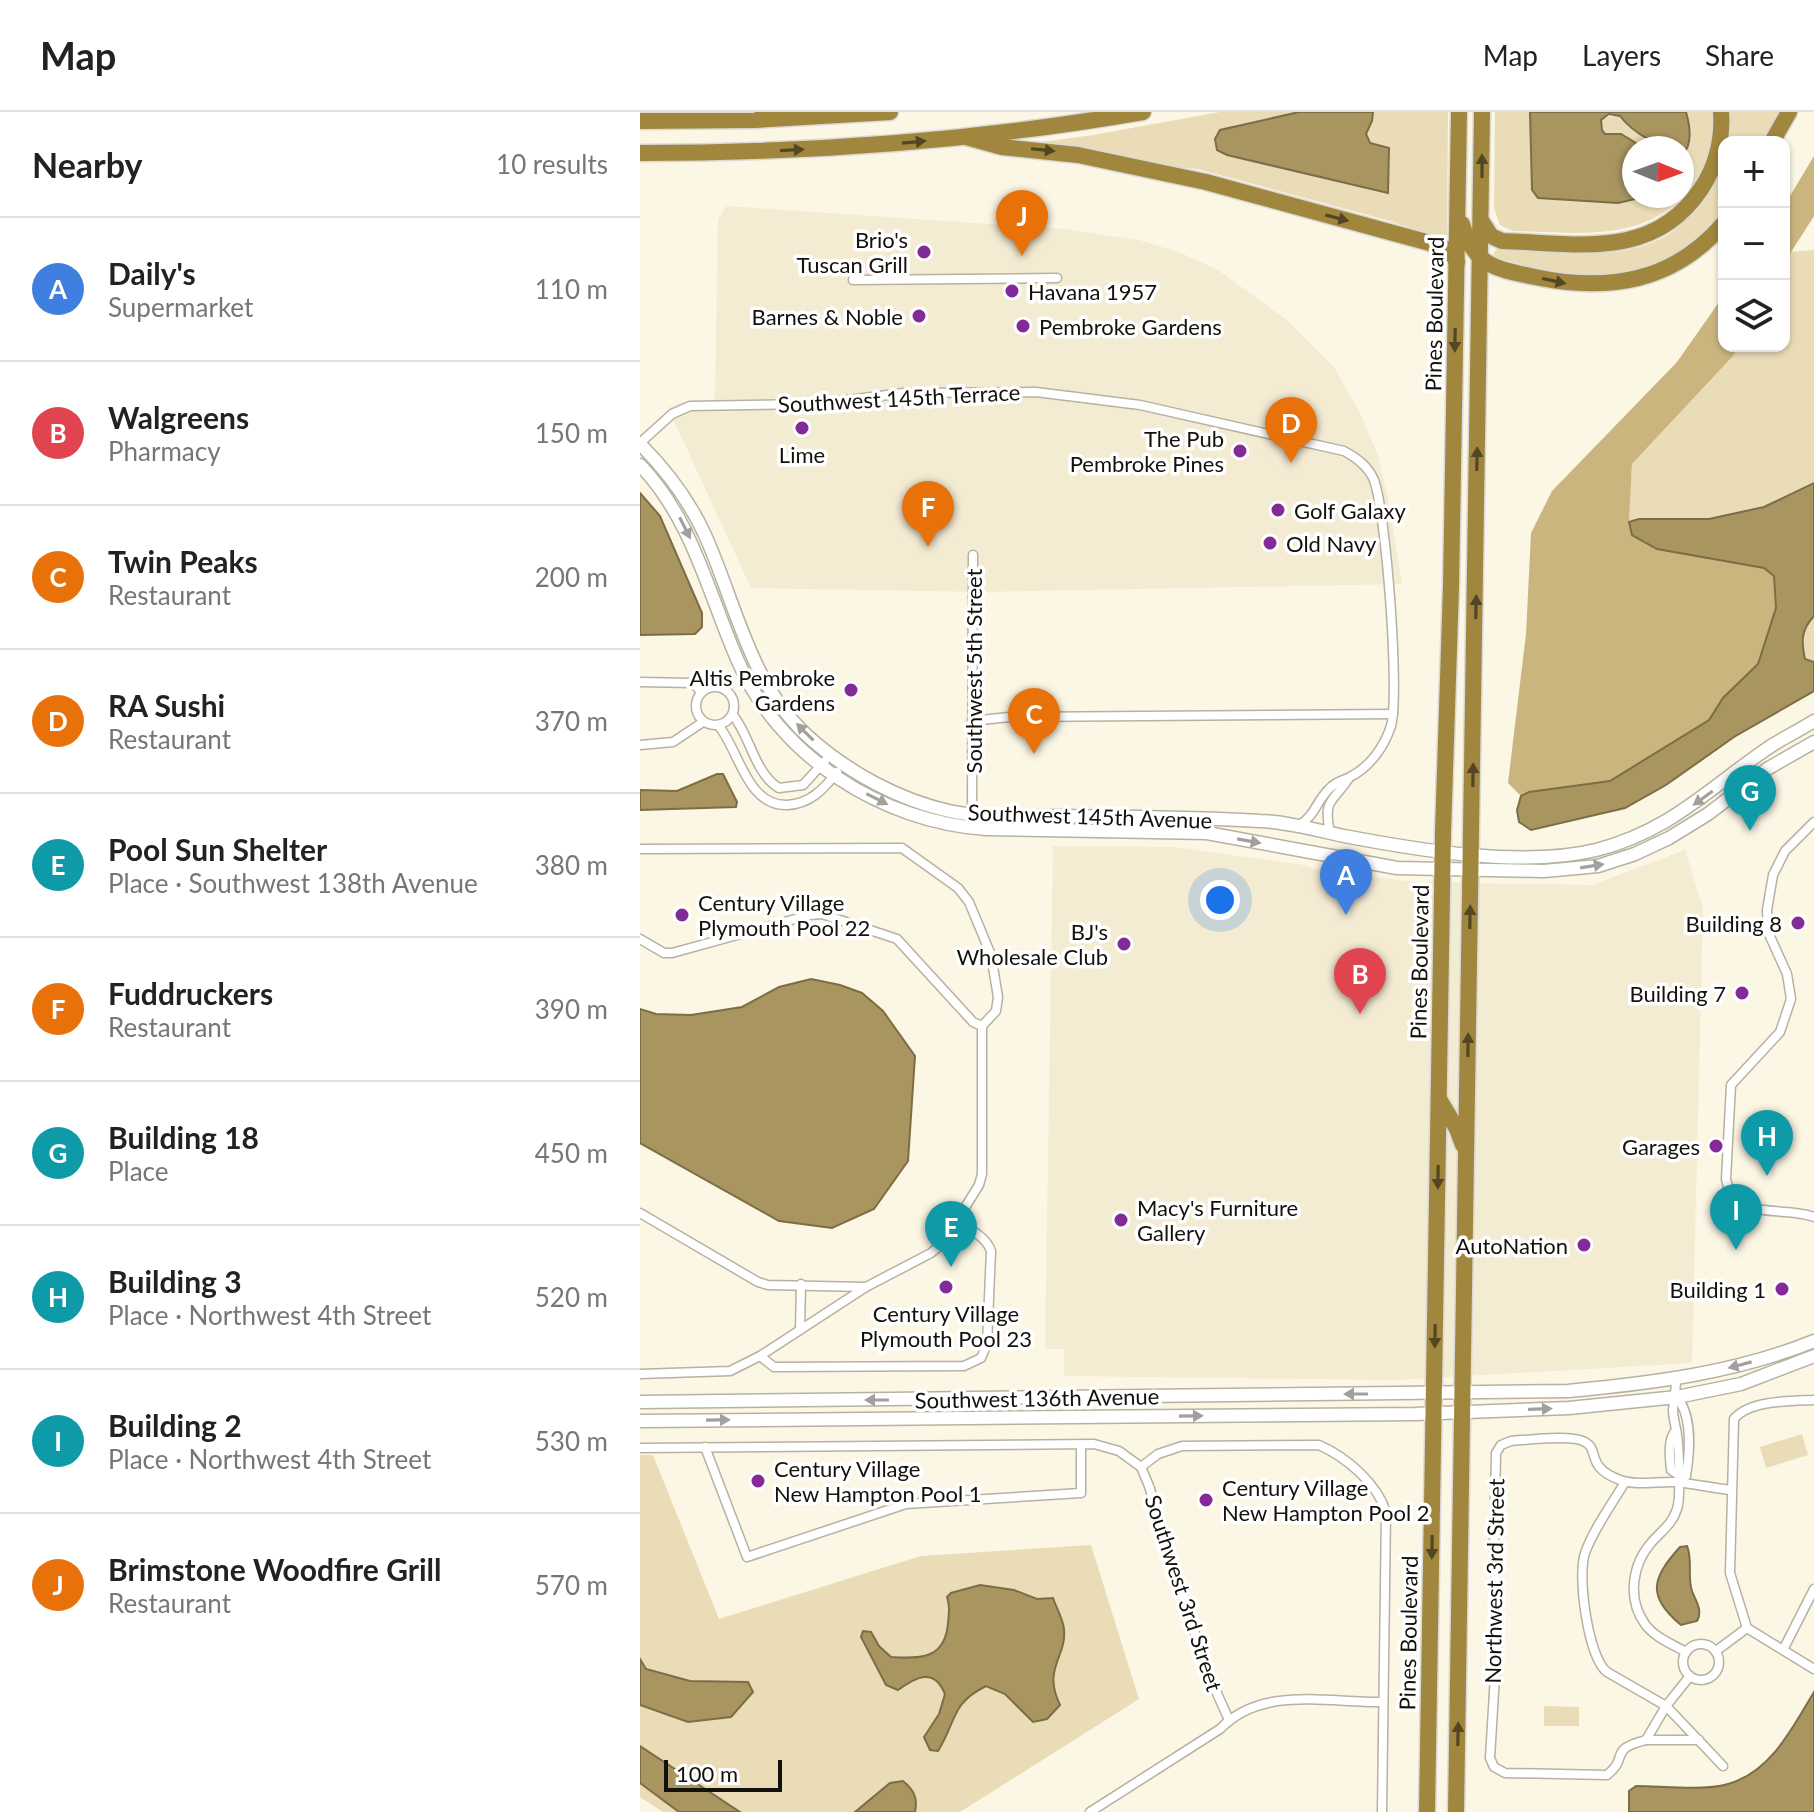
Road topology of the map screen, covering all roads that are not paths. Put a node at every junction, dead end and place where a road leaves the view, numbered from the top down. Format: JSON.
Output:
{"nodes":[{"id":1,"x":890,"y":112,"type":"edge"},
{"id":2,"x":1143,"y":112,"type":"edge"},
{"id":3,"x":1459,"y":112,"type":"edge"},
{"id":4,"x":1482,"y":112,"type":"edge"},
{"id":5,"x":1721,"y":112,"type":"edge"},
{"id":6,"x":1789,"y":112,"type":"edge"},
{"id":7,"x":640,"y":121,"type":"edge"},
{"id":8,"x":1775,"y":136,"type":"edge"},
{"id":9,"x":966,"y":137,"type":"junction"},
{"id":10,"x":640,"y":153,"type":"edge"},
{"id":11,"x":1457,"y":207,"type":"junction"},
{"id":12,"x":1482,"y":220,"type":"junction"},
{"id":13,"x":1718,"y":229,"type":"edge"},
{"id":14,"x":1480,"y":258,"type":"junction"},
{"id":15,"x":1457,"y":262,"type":"junction"},
{"id":16,"x":1057,"y":278,"type":"dead end"},
{"id":17,"x":853,"y":280,"type":"dead end"},
{"id":18,"x":640,"y":443,"type":"edge"},
{"id":19,"x":640,"y":465,"type":"edge"},
{"id":20,"x":973,"y":555,"type":"dead end"},
{"id":21,"x":640,"y":682,"type":"edge"},
{"id":22,"x":702,"y":692,"type":"junction"},
{"id":23,"x":1393,"y":714,"type":"junction"},
{"id":24,"x":733,"y":715,"type":"junction"},
{"id":25,"x":972,"y":721,"type":"junction"},
{"id":26,"x":1814,"y":721,"type":"edge"},
{"id":27,"x":703,"y":722,"type":"junction"},
{"id":28,"x":718,"y":725,"type":"junction"},
{"id":29,"x":1814,"y":742,"type":"edge"},
{"id":30,"x":640,"y":745,"type":"edge"},
{"id":31,"x":830,"y":754,"type":"junction"},
{"id":32,"x":821,"y":766,"type":"junction"},
{"id":33,"x":838,"y":770,"type":"junction"},
{"id":34,"x":1349,"y":778,"type":"junction"},
{"id":35,"x":972,"y":814,"type":"junction"},
{"id":36,"x":1814,"y":822,"type":"edge"},
{"id":37,"x":1301,"y":828,"type":"junction"},
{"id":38,"x":986,"y":829,"type":"junction"},
{"id":39,"x":1330,"y":833,"type":"junction"},
{"id":40,"x":640,"y":849,"type":"edge"},
{"id":41,"x":1443,"y":850,"type":"junction"},
{"id":42,"x":1315,"y":852,"type":"junction"},
{"id":43,"x":1471,"y":862,"type":"junction"},
{"id":44,"x":1443,"y":870,"type":"junction"},
{"id":45,"x":640,"y":939,"type":"edge"},
{"id":46,"x":982,"y":1026,"type":"junction"},
{"id":47,"x":1439,"y":1067,"type":"junction"},
{"id":48,"x":1439,"y":1099,"type":"junction"},
{"id":49,"x":1467,"y":1105,"type":"junction"},
{"id":50,"x":1466,"y":1154,"type":"junction"},
{"id":51,"x":640,"y":1213,"type":"edge"},
{"id":52,"x":1814,"y":1217,"type":"edge"},
{"id":53,"x":956,"y":1222,"type":"junction"},
{"id":54,"x":801,"y":1284,"type":"junction"},
{"id":55,"x":866,"y":1287,"type":"junction"},
{"id":56,"x":800,"y":1330,"type":"junction"},
{"id":57,"x":1814,"y":1341,"type":"edge"},
{"id":58,"x":760,"y":1356,"type":"junction"},
{"id":59,"x":1814,"y":1356,"type":"edge"},
{"id":60,"x":640,"y":1374,"type":"edge"},
{"id":61,"x":1676,"y":1379,"type":"junction"},
{"id":62,"x":1462,"y":1392,"type":"junction"},
{"id":63,"x":1434,"y":1393,"type":"junction"},
{"id":64,"x":1677,"y":1397,"type":"junction"},
{"id":65,"x":1814,"y":1400,"type":"edge"},
{"id":66,"x":640,"y":1402,"type":"edge"},
{"id":67,"x":1462,"y":1412,"type":"junction"},
{"id":68,"x":1433,"y":1413,"type":"junction"},
{"id":69,"x":640,"y":1421,"type":"edge"},
{"id":70,"x":1676,"y":1429,"type":"junction"},
{"id":71,"x":1081,"y":1445,"type":"junction"},
{"id":72,"x":705,"y":1447,"type":"junction"},
{"id":73,"x":640,"y":1448,"type":"edge"},
{"id":74,"x":1678,"y":1457,"type":"junction"},
{"id":75,"x":1688,"y":1457,"type":"junction"},
{"id":76,"x":1141,"y":1467,"type":"junction"},
{"id":77,"x":1678,"y":1478,"type":"junction"},
{"id":78,"x":1625,"y":1482,"type":"junction"},
{"id":79,"x":1731,"y":1490,"type":"junction"},
{"id":80,"x":1814,"y":1589,"type":"edge"},
{"id":81,"x":1747,"y":1628,"type":"junction"},
{"id":82,"x":1783,"y":1650,"type":"junction"},
{"id":83,"x":1716,"y":1651,"type":"junction"},
{"id":84,"x":1686,"y":1652,"type":"junction"},
{"id":85,"x":1814,"y":1669,"type":"edge"},
{"id":86,"x":1690,"y":1676,"type":"junction"},
{"id":87,"x":1383,"y":1702,"type":"junction"},
{"id":88,"x":1666,"y":1706,"type":"junction"},
{"id":89,"x":1229,"y":1720,"type":"junction"},
{"id":90,"x":1646,"y":1740,"type":"junction"},
{"id":91,"x":1699,"y":1740,"type":"junction"},
{"id":92,"x":1723,"y":1766,"type":"dead end"},
{"id":93,"x":1090,"y":1812,"type":"edge"},
{"id":94,"x":1382,"y":1812,"type":"edge"},
{"id":95,"x":1427,"y":1812,"type":"edge"},
{"id":96,"x":1456,"y":1812,"type":"edge"}],
"edges":[{"from":1,"to":7,"type":"highway"},
{"from":2,"to":9,"type":"highway"},
{"from":3,"to":11,"type":"highway","name":"Pines Boulevard"},
{"from":12,"to":4,"type":"highway","name":"Pines Boulevard","one_way":true},
{"from":5,"to":12,"type":"highway"},
{"from":6,"to":8,"type":"highway"},
{"from":10,"to":9,"type":"highway","one_way":true},
{"from":9,"to":15,"type":"highway","one_way":true},
{"from":11,"to":14,"type":"highway"},
{"from":11,"to":15,"type":"highway","name":"Pines Boulevard"},
{"from":12,"to":14,"type":"highway","name":"Pines Boulevard"},
{"from":14,"to":13,"type":"highway","one_way":true},
{"from":43,"to":14,"type":"highway","name":"Pines Boulevard","one_way":true},
{"from":15,"to":41,"type":"highway","name":"Pines Boulevard","one_way":true},
{"from":16,"to":17,"type":"street"},
{"from":18,"to":23,"type":"street","name":"Southwest 145th Terrace"},
{"from":31,"to":18,"type":"street","name":"Southwest 145th Avenue","one_way":true},
{"from":19,"to":32,"type":"street","name":"Southwest 145th Avenue","one_way":true},
{"from":20,"to":25,"type":"street","name":"Southwest 5th Street"},
{"from":21,"to":22,"type":"street"},
{"from":22,"to":24,"type":"street"},
{"from":22,"to":27,"type":"street"},
{"from":23,"to":25,"type":"street"},
{"from":23,"to":34,"type":"street"},
{"from":24,"to":28,"type":"street"},
{"from":24,"to":32,"type":"street"},
{"from":25,"to":35,"type":"street","name":"Southwest 5th Street"},
{"from":26,"to":43,"type":"street","one_way":true},
{"from":27,"to":28,"type":"street"},
{"from":27,"to":30,"type":"street"},
{"from":28,"to":33,"type":"street"},
{"from":43,"to":29,"type":"street","one_way":true},
{"from":31,"to":32,"type":"street"},
{"from":31,"to":33,"type":"street","name":"Southwest 145th Avenue"},
{"from":32,"to":33,"type":"street","name":"Southwest 145th Avenue"},
{"from":33,"to":35,"type":"street","name":"Southwest 145th Avenue"},
{"from":33,"to":38,"type":"street","name":"Southwest 145th Avenue","one_way":true},
{"from":34,"to":37,"type":"street"},
{"from":34,"to":39,"type":"street"},
{"from":35,"to":37,"type":"street","name":"Southwest 145th Avenue"},
{"from":35,"to":38,"type":"street"},
{"from":36,"to":52,"type":"street"},
{"from":37,"to":39,"type":"street","name":"Southwest 145th Avenue"},
{"from":37,"to":42,"type":"street"},
{"from":38,"to":42,"type":"street","name":"Southwest 145th Avenue","one_way":true},
{"from":39,"to":41,"type":"street","name":"Southwest 145th Avenue"},
{"from":40,"to":46,"type":"street"},
{"from":41,"to":43,"type":"street","name":"Southwest 145th Avenue"},
{"from":41,"to":44,"type":"highway","name":"Pines Boulevard"},
{"from":42,"to":44,"type":"street","name":"Southwest 145th Avenue"},
{"from":43,"to":44,"type":"street","name":"Southwest 145th Avenue"},
{"from":49,"to":43,"type":"highway","name":"Pines Boulevard","one_way":true},
{"from":44,"to":47,"type":"highway","name":"Pines Boulevard"},
{"from":45,"to":46,"type":"street"},
{"from":46,"to":53,"type":"street"},
{"from":47,"to":48,"type":"highway","name":"Pines Boulevard"},
{"from":47,"to":49,"type":"highway"},
{"from":48,"to":50,"type":"highway"},
{"from":48,"to":63,"type":"highway","name":"Pines Boulevard","one_way":true},
{"from":49,"to":50,"type":"highway","name":"Pines Boulevard"},
{"from":50,"to":62,"type":"highway","name":"Pines Boulevard"},
{"from":51,"to":54,"type":"street"},
{"from":53,"to":55,"type":"street"},
{"from":53,"to":58,"type":"street"},
{"from":54,"to":55,"type":"street"},
{"from":54,"to":56,"type":"street"},
{"from":55,"to":56,"type":"street"},
{"from":56,"to":58,"type":"street"},
{"from":57,"to":61,"type":"street","name":"Southwest 136th Avenue","one_way":true},
{"from":58,"to":60,"type":"street"},
{"from":59,"to":64,"type":"street","name":"Southwest 136th Avenue"},
{"from":61,"to":62,"type":"street","name":"Southwest 136th Avenue"},
{"from":61,"to":64,"type":"street"},
{"from":62,"to":63,"type":"street","name":"Southwest 136th Avenue"},
{"from":62,"to":67,"type":"highway","name":"Pines Boulevard"},
{"from":63,"to":66,"type":"street","name":"Southwest 136th Avenue","one_way":true},
{"from":63,"to":68,"type":"highway","name":"Pines Boulevard"},
{"from":67,"to":64,"type":"street","name":"Southwest 136th Avenue","one_way":true},
{"from":64,"to":70,"type":"street"},
{"from":64,"to":75,"type":"street"},
{"from":65,"to":79,"type":"street"},
{"from":67,"to":68,"type":"street","name":"Southwest 136th Avenue"},
{"from":96,"to":67,"type":"highway","name":"Pines Boulevard","one_way":true},
{"from":69,"to":68,"type":"street","name":"Southwest 136th Avenue","one_way":true},
{"from":68,"to":95,"type":"highway","name":"Pines Boulevard","one_way":true},
{"from":70,"to":74,"type":"street"},
{"from":70,"to":77,"type":"street"},
{"from":71,"to":72,"type":"street"},
{"from":71,"to":72,"type":"street"},
{"from":71,"to":76,"type":"street"},
{"from":72,"to":73,"type":"street"},
{"from":74,"to":75,"type":"street"},
{"from":74,"to":77,"type":"street"},
{"from":75,"to":77,"type":"street"},
{"from":76,"to":87,"type":"street"},
{"from":76,"to":89,"type":"street","name":"Southwest 3rd Street"},
{"from":77,"to":78,"type":"street"},
{"from":77,"to":79,"type":"street"},
{"from":77,"to":84,"type":"street"},
{"from":78,"to":88,"type":"street"},
{"from":78,"to":90,"type":"street","name":"Northwest 3rd Street"},
{"from":79,"to":81,"type":"street"},
{"from":80,"to":82,"type":"street"},
{"from":81,"to":82,"type":"street"},
{"from":81,"to":83,"type":"street"},
{"from":82,"to":85,"type":"street"},
{"from":83,"to":84,"type":"street"},
{"from":83,"to":86,"type":"street"},
{"from":84,"to":86,"type":"street"},
{"from":86,"to":88,"type":"street"},
{"from":87,"to":89,"type":"street"},
{"from":87,"to":94,"type":"street"},
{"from":88,"to":90,"type":"street"},
{"from":88,"to":91,"type":"street"},
{"from":89,"to":93,"type":"street"},
{"from":90,"to":91,"type":"street"},
{"from":91,"to":92,"type":"street"}]}
